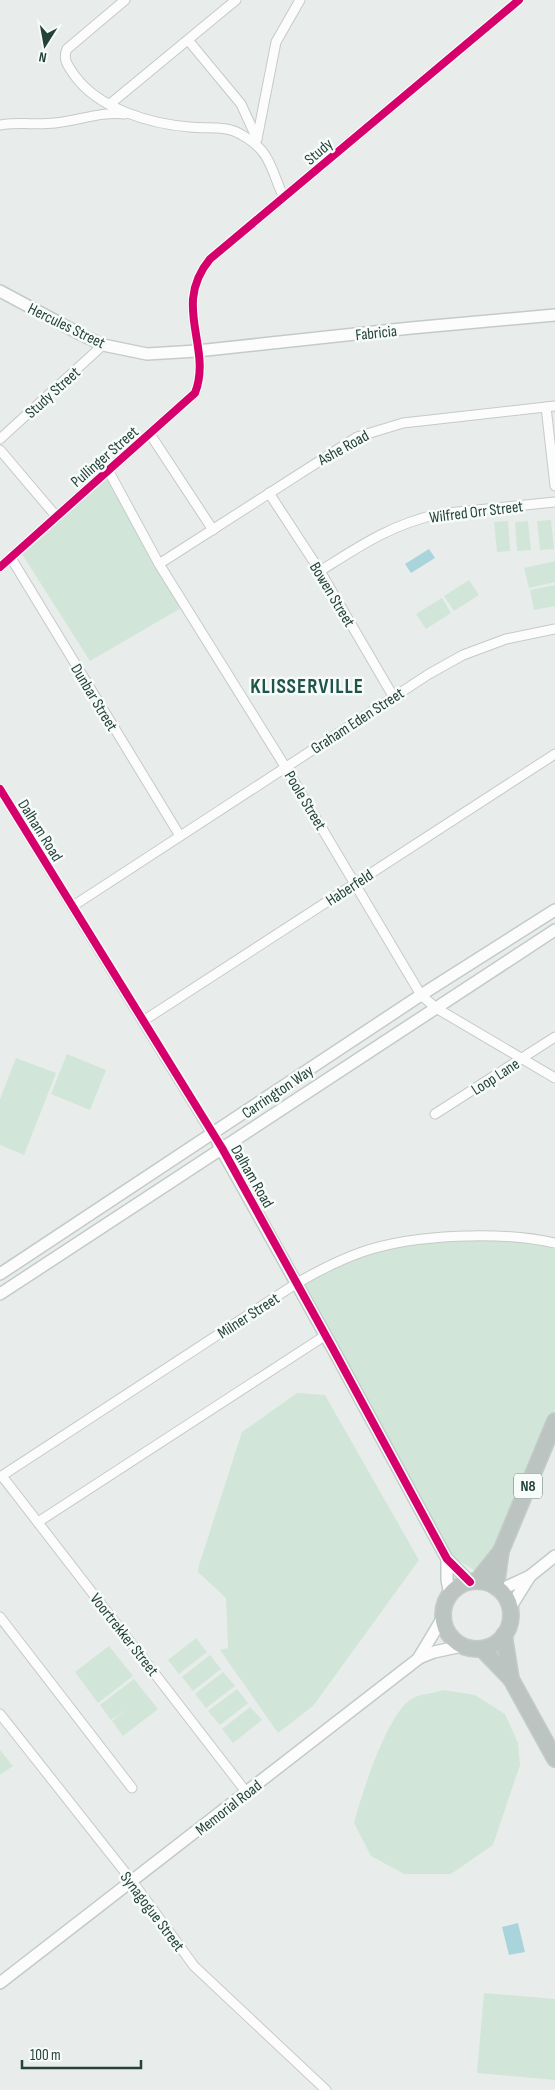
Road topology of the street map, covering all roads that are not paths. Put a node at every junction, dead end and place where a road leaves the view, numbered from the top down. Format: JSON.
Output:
{"nodes":[{"id":1,"x":125,"y":0,"type":"edge"},
{"id":2,"x":236,"y":0,"type":"edge"},
{"id":3,"x":300,"y":0,"type":"edge"},
{"id":4,"x":519,"y":0,"type":"edge"},
{"id":5,"x":188,"y":40,"type":"junction"},
{"id":6,"x":110,"y":104,"type":"junction"},
{"id":7,"x":135,"y":115,"type":"junction"},
{"id":8,"x":0,"y":125,"type":"edge"},
{"id":9,"x":258,"y":139,"type":"junction"},
{"id":10,"x":262,"y":151,"type":"junction"},
{"id":11,"x":284,"y":196,"type":"junction"},
{"id":12,"x":0,"y":291,"type":"edge"},
{"id":13,"x":555,"y":315,"type":"edge"},
{"id":14,"x":103,"y":345,"type":"junction"},
{"id":15,"x":197,"y":352,"type":"junction"},
{"id":16,"x":551,"y":406,"type":"edge"},
{"id":17,"x":150,"y":434,"type":"junction"},
{"id":18,"x":0,"y":439,"type":"edge"},
{"id":19,"x":0,"y":450,"type":"edge"},
{"id":20,"x":108,"y":470,"type":"junction"},
{"id":21,"x":555,"y":486,"type":"edge"},
{"id":22,"x":269,"y":493,"type":"junction"},
{"id":23,"x":555,"y":502,"type":"edge"},
{"id":24,"x":56,"y":516,"type":"junction"},
{"id":25,"x":212,"y":530,"type":"junction"},
{"id":26,"x":11,"y":558,"type":"junction"},
{"id":27,"x":159,"y":564,"type":"junction"},
{"id":28,"x":0,"y":567,"type":"edge"},
{"id":29,"x":320,"y":571,"type":"junction"},
{"id":30,"x":555,"y":629,"type":"edge"},
{"id":31,"x":393,"y":696,"type":"junction"},
{"id":32,"x":555,"y":754,"type":"edge"},
{"id":33,"x":286,"y":768,"type":"junction"},
{"id":34,"x":0,"y":788,"type":"edge"},
{"id":35,"x":180,"y":836,"type":"junction"},
{"id":36,"x":355,"y":883,"type":"junction"},
{"id":37,"x":73,"y":906,"type":"junction"},
{"id":38,"x":555,"y":910,"type":"edge"},
{"id":39,"x":555,"y":930,"type":"edge"},
{"id":40,"x":420,"y":995,"type":"junction"},
{"id":41,"x":436,"y":1008,"type":"junction"},
{"id":42,"x":143,"y":1021,"type":"junction"},
{"id":43,"x":555,"y":1038,"type":"edge"},
{"id":44,"x":522,"y":1059,"type":"junction"},
{"id":45,"x":555,"y":1078,"type":"edge"},
{"id":46,"x":434,"y":1114,"type":"dead end"},
{"id":47,"x":212,"y":1134,"type":"junction"},
{"id":48,"x":222,"y":1148,"type":"junction"},
{"id":49,"x":555,"y":1243,"type":"edge"},
{"id":50,"x":0,"y":1274,"type":"edge"},
{"id":51,"x":296,"y":1283,"type":"junction"},
{"id":52,"x":0,"y":1294,"type":"edge"},
{"id":53,"x":326,"y":1335,"type":"junction"},
{"id":54,"x":555,"y":1421,"type":"edge"},
{"id":55,"x":1,"y":1477,"type":"edge"},
{"id":56,"x":38,"y":1522,"type":"junction"},
{"id":57,"x":500,"y":1551,"type":"junction"},
{"id":58,"x":555,"y":1556,"type":"edge"},
{"id":59,"x":447,"y":1559,"type":"junction"},
{"id":60,"x":530,"y":1576,"type":"junction"},
{"id":61,"x":474,"y":1581,"type":"junction"},
{"id":62,"x":498,"y":1588,"type":"junction"},
{"id":63,"x":450,"y":1594,"type":"junction"},
{"id":64,"x":510,"y":1608,"type":"junction"},
{"id":65,"x":0,"y":1617,"type":"edge"},
{"id":66,"x":442,"y":1619,"type":"junction"},
{"id":67,"x":504,"y":1636,"type":"junction"},
{"id":68,"x":462,"y":1646,"type":"junction"},
{"id":69,"x":482,"y":1649,"type":"junction"},
{"id":70,"x":418,"y":1659,"type":"junction"},
{"id":71,"x":511,"y":1679,"type":"junction"},
{"id":72,"x":0,"y":1714,"type":"edge"},
{"id":73,"x":555,"y":1759,"type":"edge"},
{"id":74,"x":132,"y":1788,"type":"dead end"},
{"id":75,"x":247,"y":1793,"type":"junction"},
{"id":76,"x":132,"y":1881,"type":"junction"},
{"id":77,"x":0,"y":1983,"type":"edge"},
{"id":78,"x":326,"y":2090,"type":"edge"}],
"edges":[{"from":1,"to":6,"type":"street"},
{"from":2,"to":5,"type":"street"},
{"from":3,"to":9,"type":"street"},
{"from":4,"to":11,"type":"street","name":"Study"},
{"from":5,"to":6,"type":"street"},
{"from":5,"to":9,"type":"street"},
{"from":6,"to":7,"type":"street"},
{"from":7,"to":8,"type":"street"},
{"from":7,"to":10,"type":"street"},
{"from":9,"to":10,"type":"street"},
{"from":10,"to":11,"type":"street"},
{"from":11,"to":15,"type":"street","name":"Study"},
{"from":12,"to":14,"type":"street","name":"Hercules Street"},
{"from":13,"to":15,"type":"street","name":"Fabricia"},
{"from":14,"to":15,"type":"street","name":"Hercules Street"},
{"from":14,"to":18,"type":"street","name":"Study Street"},
{"from":15,"to":17,"type":"street","name":"Pullinger Street"},
{"from":16,"to":21,"type":"street"},
{"from":16,"to":22,"type":"street","name":"Ashe Road"},
{"from":17,"to":20,"type":"street","name":"Pullinger Street"},
{"from":17,"to":25,"type":"street"},
{"from":19,"to":24,"type":"street"},
{"from":20,"to":24,"type":"street","name":"Pullinger Street"},
{"from":20,"to":27,"type":"street","name":"Poole Street"},
{"from":22,"to":25,"type":"street","name":"Ashe Road"},
{"from":22,"to":29,"type":"street","name":"Bowen Street"},
{"from":23,"to":29,"type":"street","name":"Wilfred Orr Street"},
{"from":24,"to":26,"type":"street","name":"Pullinger Street"},
{"from":25,"to":27,"type":"street","name":"Ashe Road"},
{"from":26,"to":28,"type":"street","name":"Pullinger Street"},
{"from":26,"to":35,"type":"street","name":"Dunbar Street"},
{"from":27,"to":33,"type":"street","name":"Poole Street"},
{"from":29,"to":31,"type":"street","name":"Bowen Street"},
{"from":30,"to":31,"type":"street","name":"Graham Eden Street"},
{"from":31,"to":33,"type":"street","name":"Graham Eden Street"},
{"from":32,"to":36,"type":"street","name":"Haberfeld"},
{"from":33,"to":35,"type":"street","name":"Graham Eden Street"},
{"from":33,"to":36,"type":"street","name":"Poole Street"},
{"from":34,"to":37,"type":"street","name":"Dalham Road"},
{"from":35,"to":37,"type":"street","name":"Graham Eden Street"},
{"from":36,"to":40,"type":"street","name":"Poole Street"},
{"from":36,"to":42,"type":"street","name":"Haberfeld"},
{"from":37,"to":42,"type":"street","name":"Dalham Road"},
{"from":38,"to":40,"type":"street","name":"Carrington Way"},
{"from":39,"to":41,"type":"street","name":"Carrington Way"},
{"from":40,"to":41,"type":"street","name":"Poole Street"},
{"from":40,"to":47,"type":"street","name":"Carrington Way"},
{"from":41,"to":44,"type":"street","name":"Poole Street"},
{"from":41,"to":48,"type":"street","name":"Carrington Way"},
{"from":42,"to":47,"type":"street","name":"Dalham Road"},
{"from":43,"to":44,"type":"street","name":"Loop Lane"},
{"from":44,"to":45,"type":"street","name":"Poole Street"},
{"from":44,"to":46,"type":"street","name":"Loop Lane"},
{"from":47,"to":48,"type":"street","name":"Dalham Road"},
{"from":47,"to":50,"type":"street","name":"Carrington Way"},
{"from":48,"to":51,"type":"street","name":"Dalham Road"},
{"from":48,"to":52,"type":"street","name":"Carrington Way"},
{"from":49,"to":51,"type":"street","name":"Milner Street"},
{"from":51,"to":53,"type":"street","name":"Dalham Road"},
{"from":51,"to":55,"type":"street","name":"Milner Street"},
{"from":53,"to":56,"type":"street"},
{"from":53,"to":59,"type":"street","name":"Dalham Road"},
{"from":54,"to":57,"type":"highway","number":"N8"},
{"from":55,"to":56,"type":"street","name":"Voortrekker Street"},
{"from":56,"to":75,"type":"street","name":"Voortrekker Street"},
{"from":57,"to":61,"type":"highway","number":"N8"},
{"from":57,"to":62,"type":"highway","number":"N8"},
{"from":58,"to":60,"type":"street"},
{"from":59,"to":61,"type":"street","name":"Dalham Road"},
{"from":59,"to":63,"type":"street","name":"Dalham Road"},
{"from":60,"to":62,"type":"street"},
{"from":60,"to":64,"type":"street"},
{"from":61,"to":62,"type":"highway"},
{"from":61,"to":63,"type":"highway","number":"N8"},
{"from":62,"to":64,"type":"highway"},
{"from":63,"to":66,"type":"highway"},
{"from":64,"to":67,"type":"highway"},
{"from":65,"to":74,"type":"street"},
{"from":66,"to":68,"type":"highway"},
{"from":66,"to":70,"type":"street","name":"Memorial Road"},
{"from":67,"to":69,"type":"highway"},
{"from":67,"to":71,"type":"highway"},
{"from":68,"to":69,"type":"highway"},
{"from":68,"to":70,"type":"street"},
{"from":69,"to":71,"type":"highway"},
{"from":70,"to":75,"type":"street","name":"Memorial Road"},
{"from":71,"to":73,"type":"highway"},
{"from":72,"to":76,"type":"street","name":"Synagogue Street"},
{"from":75,"to":76,"type":"street","name":"Memorial Road"},
{"from":76,"to":77,"type":"street","name":"Memorial Road"},
{"from":76,"to":78,"type":"street","name":"Synagogue Street"}]}
